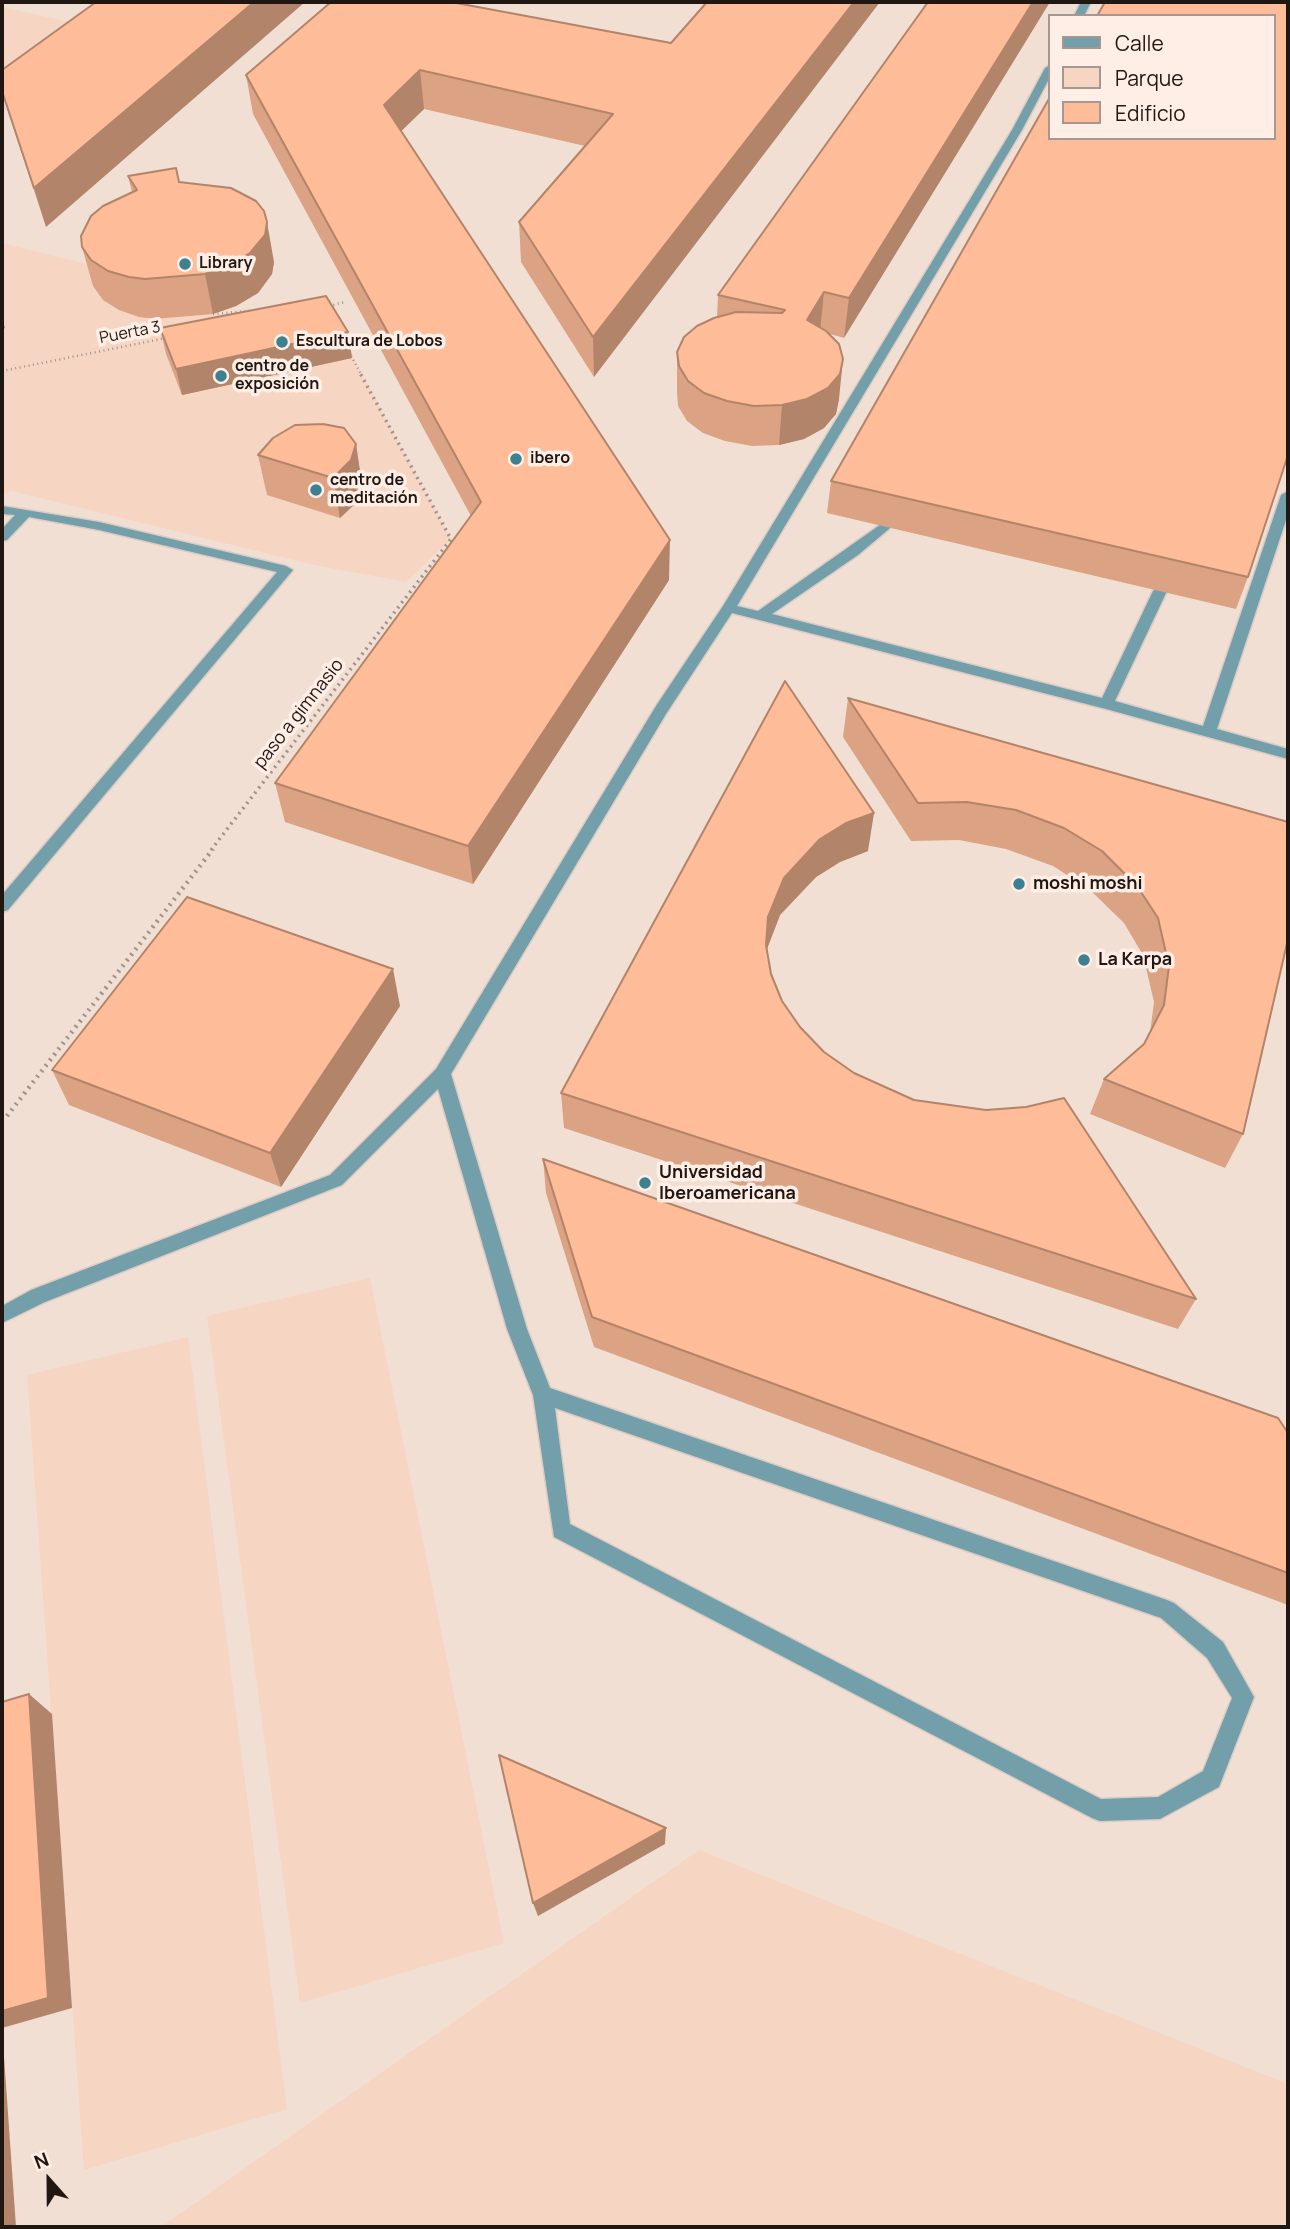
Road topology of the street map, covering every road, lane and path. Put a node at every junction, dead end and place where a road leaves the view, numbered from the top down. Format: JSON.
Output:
{"nodes":[{"id":1,"x":1048,"y":72,"type":"edge"},
{"id":2,"x":318,"y":304,"type":"edge"},
{"id":3,"x":266,"y":309,"type":"edge"},
{"id":4,"x":214,"y":314,"type":"edge"},
{"id":5,"x":331,"y":319,"type":"edge"},
{"id":6,"x":178,"y":336,"type":"edge"},
{"id":7,"x":344,"y":343,"type":"edge"},
{"id":8,"x":2,"y":371,"type":"edge"},
{"id":9,"x":1288,"y":495,"type":"edge"},
{"id":10,"x":2,"y":510,"type":"edge"},
{"id":11,"x":26,"y":512,"type":"junction"},
{"id":12,"x":884,"y":526,"type":"edge"},
{"id":13,"x":2,"y":537,"type":"edge"},
{"id":14,"x":1160,"y":591,"type":"edge"},
{"id":15,"x":729,"y":608,"type":"junction"},
{"id":16,"x":761,"y":615,"type":"junction"},
{"id":17,"x":1107,"y":704,"type":"junction"},
{"id":18,"x":1208,"y":733,"type":"junction"},
{"id":19,"x":1288,"y":754,"type":"edge"},
{"id":20,"x":2,"y":906,"type":"edge"},
{"id":21,"x":442,"y":1074,"type":"junction"},
{"id":22,"x":7,"y":1115,"type":"dead end"},
{"id":23,"x":2,"y":1315,"type":"edge"},
{"id":24,"x":542,"y":1395,"type":"junction"}],
"edges":[{"from":1,"to":15,"type":"lane"},
{"from":2,"to":5,"type":"path"},
{"from":3,"to":4,"type":"path"},
{"from":6,"to":8,"type":"path","name":"Puerta 3"},
{"from":7,"to":22,"type":"path","name":"paso a gimnasio"},
{"from":9,"to":18,"type":"lane"},
{"from":10,"to":11,"type":"lane"},
{"from":11,"to":13,"type":"lane"},
{"from":11,"to":20,"type":"lane"},
{"from":12,"to":16,"type":"lane"},
{"from":14,"to":17,"type":"lane"},
{"from":15,"to":16,"type":"lane"},
{"from":15,"to":21,"type":"lane"},
{"from":16,"to":17,"type":"lane"},
{"from":17,"to":18,"type":"lane"},
{"from":18,"to":19,"type":"lane"},
{"from":21,"to":23,"type":"lane"},
{"from":21,"to":24,"type":"lane"},
{"from":24,"to":24,"type":"lane"}]}
